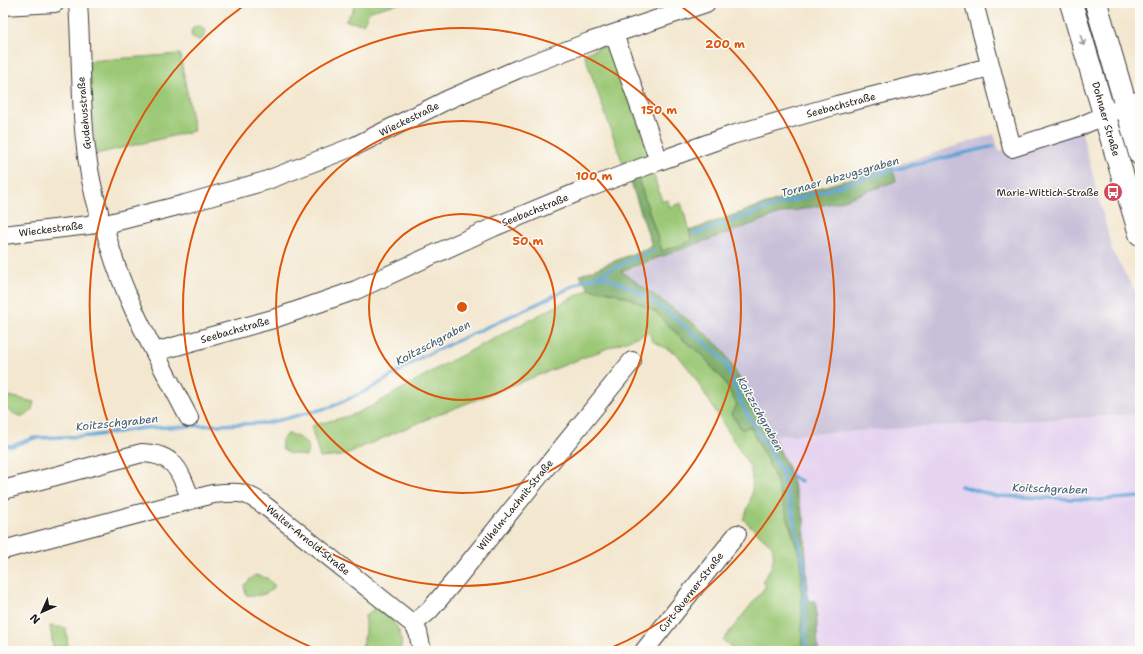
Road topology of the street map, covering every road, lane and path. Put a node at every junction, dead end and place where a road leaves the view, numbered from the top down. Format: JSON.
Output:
{"nodes":[{"id":1,"x":55,"y":3,"type":"edge"},
{"id":2,"x":78,"y":3,"type":"edge"},
{"id":3,"x":706,"y":3,"type":"edge"},
{"id":4,"x":974,"y":3,"type":"edge"},
{"id":5,"x":1071,"y":3,"type":"edge"},
{"id":6,"x":1096,"y":3,"type":"edge"},
{"id":7,"x":3,"y":6,"type":"edge"},
{"id":8,"x":614,"y":34,"type":"junction"},
{"id":9,"x":990,"y":67,"type":"junction"},
{"id":10,"x":1133,"y":102,"type":"edge"},
{"id":11,"x":1105,"y":115,"type":"junction"},
{"id":12,"x":1140,"y":154,"type":"edge"},
{"id":13,"x":658,"y":161,"type":"junction"},
{"id":14,"x":103,"y":223,"type":"junction"},
{"id":15,"x":1140,"y":234,"type":"edge"},
{"id":16,"x":3,"y":235,"type":"edge"},
{"id":17,"x":155,"y":352,"type":"junction"},
{"id":18,"x":632,"y":361,"type":"dead end"},
{"id":19,"x":189,"y":418,"type":"dead end"},
{"id":20,"x":3,"y":490,"type":"edge"},
{"id":21,"x":191,"y":500,"type":"junction"},
{"id":22,"x":737,"y":534,"type":"dead end"},
{"id":23,"x":3,"y":550,"type":"edge"},
{"id":24,"x":413,"y":624,"type":"junction"},
{"id":25,"x":422,"y":651,"type":"edge"},
{"id":26,"x":644,"y":651,"type":"edge"}],
"edges":[{"from":1,"to":7,"type":"street"},
{"from":2,"to":14,"type":"street","name":"Gudehusstraße"},
{"from":3,"to":8,"type":"street","name":"Wieckestraße"},
{"from":4,"to":9,"type":"street"},
{"from":5,"to":11,"type":"main road","name":"Dohnaer Straße","one_way":true},
{"from":6,"to":10,"type":"main road"},
{"from":8,"to":13,"type":"street"},
{"from":8,"to":14,"type":"street","name":"Wieckestraße"},
{"from":9,"to":11,"type":"street"},
{"from":9,"to":13,"type":"street","name":"Seebachstraße"},
{"from":10,"to":11,"type":"street"},
{"from":10,"to":12,"type":"main road"},
{"from":11,"to":15,"type":"main road","name":"Dohnaer Straße"},
{"from":13,"to":17,"type":"street","name":"Seebachstraße"},
{"from":14,"to":16,"type":"street","name":"Wieckestraße"},
{"from":14,"to":17,"type":"street","name":"Gudehusstraße"},
{"from":17,"to":19,"type":"street","name":"Gudehusstraße"},
{"from":18,"to":24,"type":"street","name":"Wilhelm-Lachnit-Straße"},
{"from":20,"to":21,"type":"street"},
{"from":21,"to":23,"type":"street","name":"Walter-Arnold-Straße"},
{"from":21,"to":24,"type":"street","name":"Walter-Arnold-Straße"},
{"from":22,"to":26,"type":"street","name":"Curt-Querner-Straße"},
{"from":24,"to":25,"type":"street"}]}
